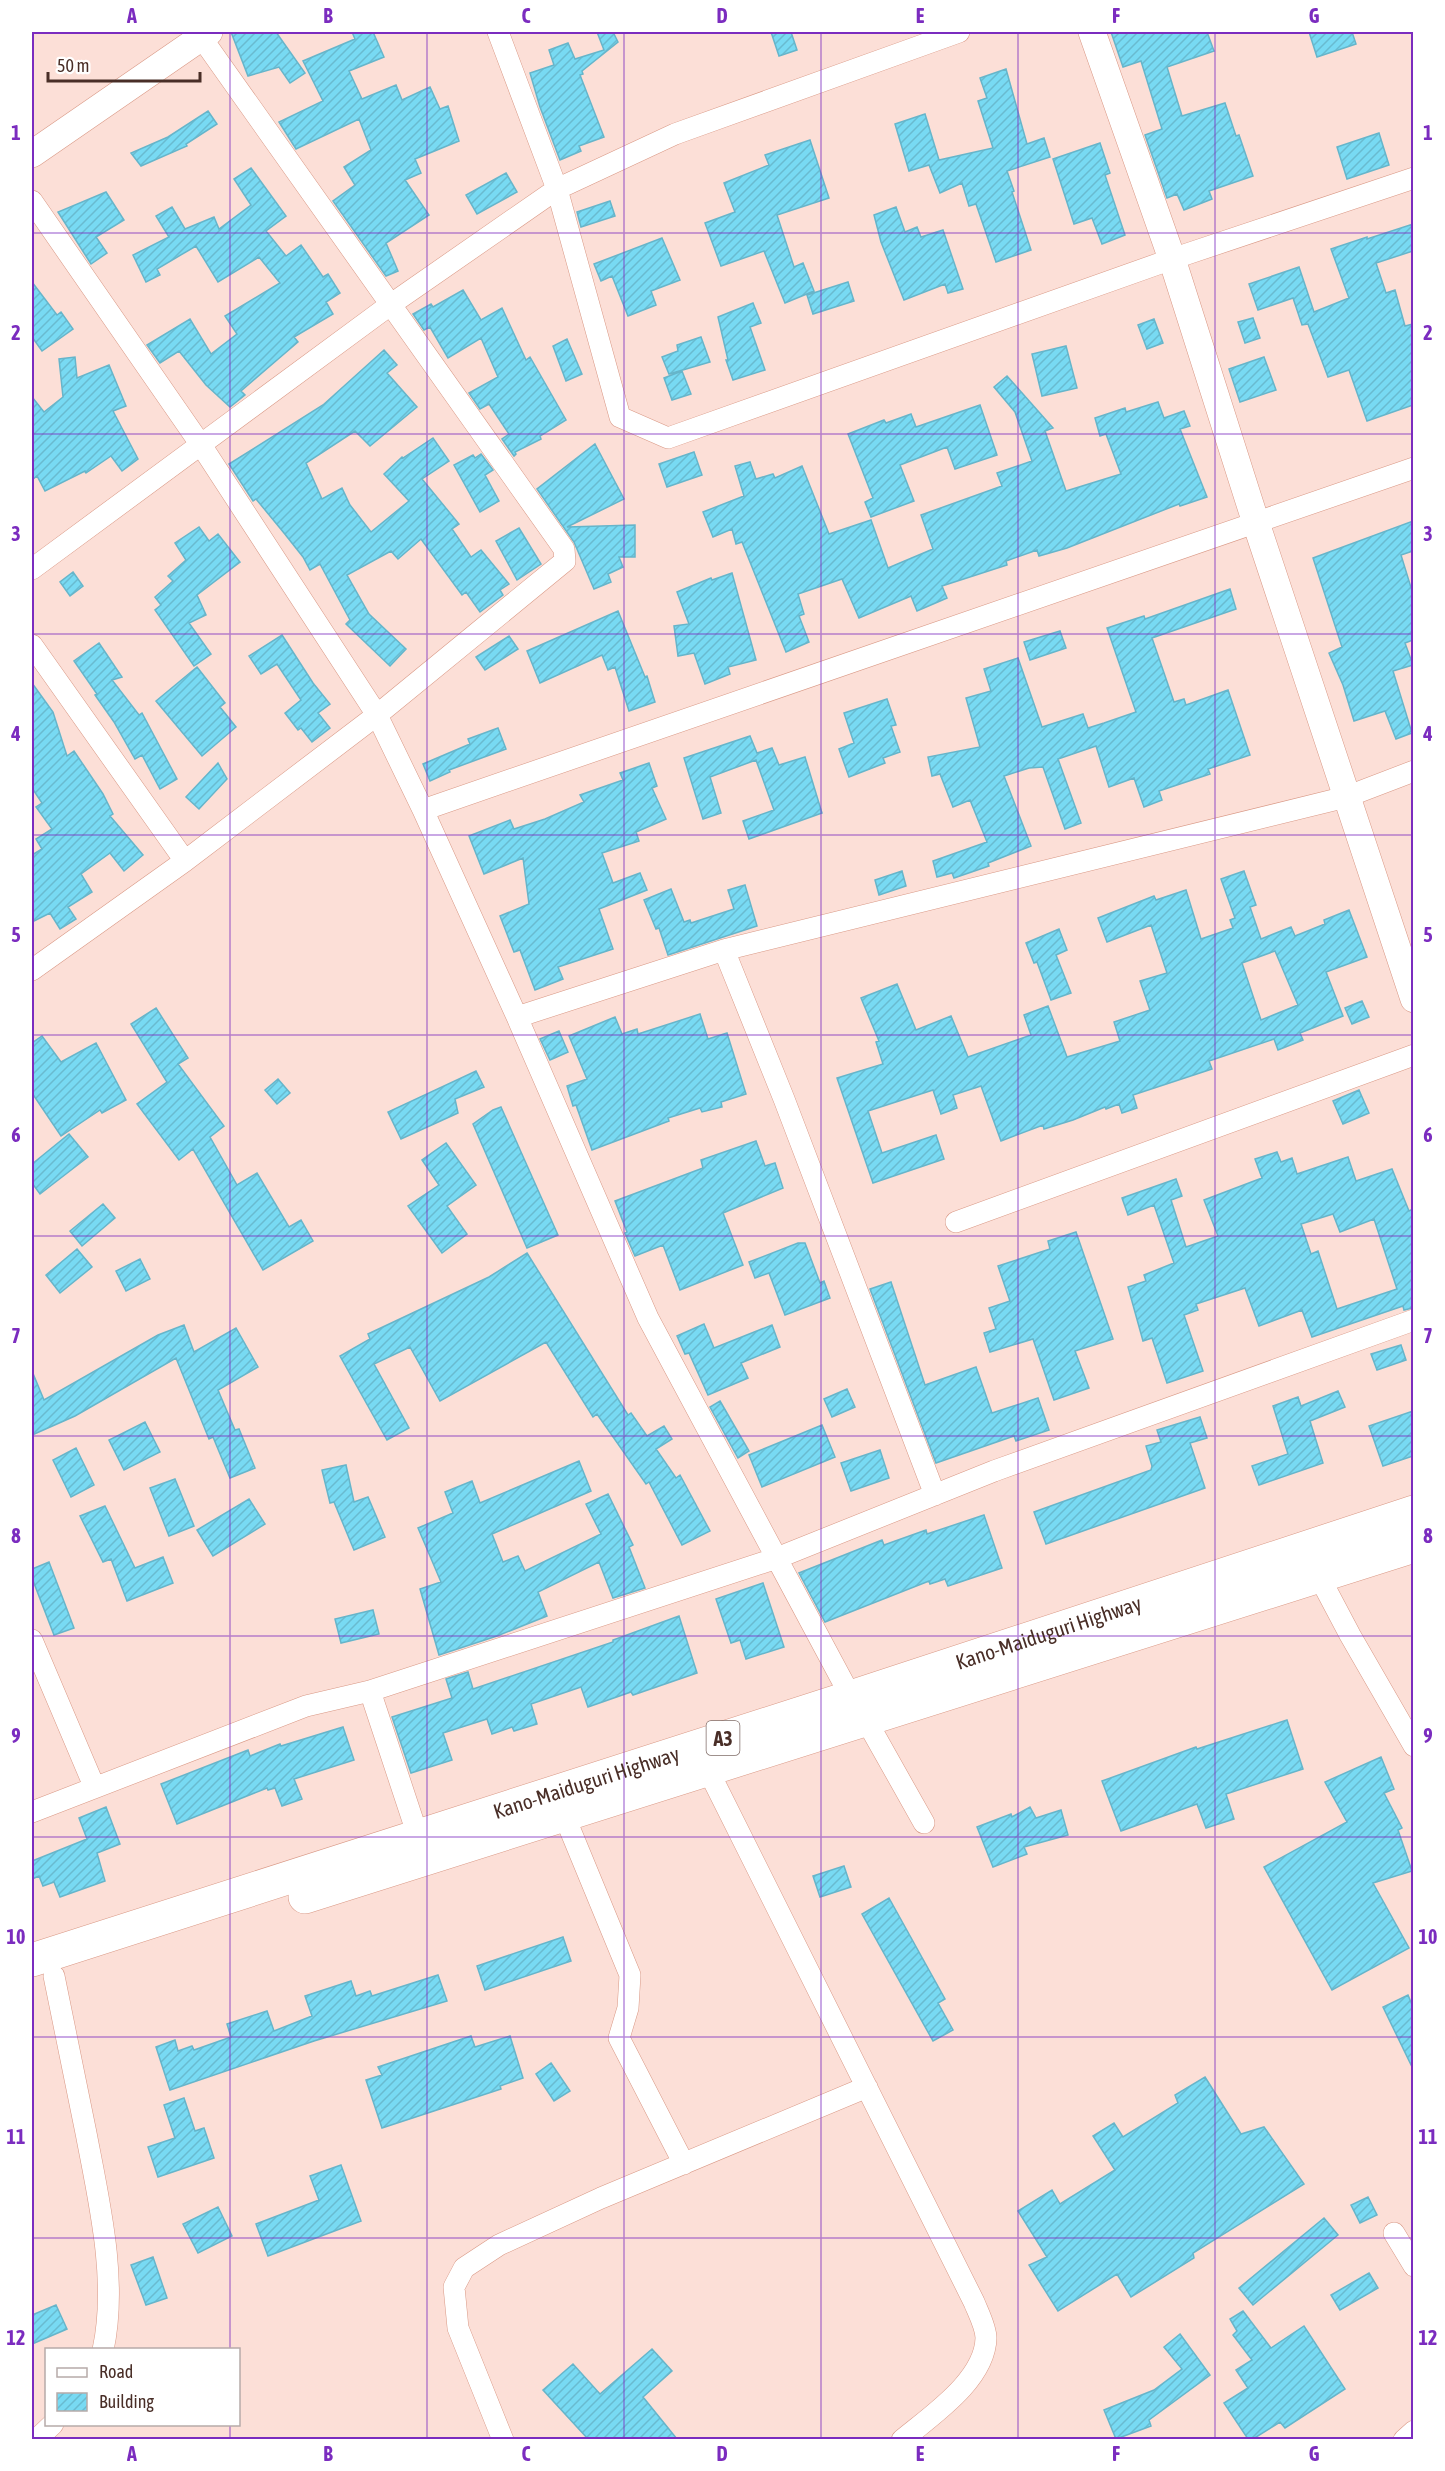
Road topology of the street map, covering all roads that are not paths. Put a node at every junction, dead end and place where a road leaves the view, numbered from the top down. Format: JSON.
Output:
{"nodes":[{"id":1,"x":498,"y":32,"type":"edge"},
{"id":2,"x":959,"y":32,"type":"edge"},
{"id":3,"x":1092,"y":32,"type":"edge"},
{"id":4,"x":205,"y":34,"type":"edge"},
{"id":5,"x":32,"y":153,"type":"edge"},
{"id":6,"x":1413,"y":178,"type":"edge"},
{"id":7,"x":557,"y":189,"type":"junction"},
{"id":8,"x":32,"y":201,"type":"edge"},
{"id":9,"x":1172,"y":259,"type":"junction"},
{"id":10,"x":390,"y":305,"type":"junction"},
{"id":11,"x":201,"y":446,"type":"junction"},
{"id":12,"x":1413,"y":468,"type":"edge"},
{"id":13,"x":1256,"y":523,"type":"junction"},
{"id":14,"x":32,"y":569,"type":"edge"},
{"id":15,"x":32,"y":645,"type":"edge"},
{"id":16,"x":377,"y":715,"type":"junction"},
{"id":17,"x":1413,"y":771,"type":"edge"},
{"id":18,"x":1346,"y":797,"type":"junction"},
{"id":19,"x":423,"y":810,"type":"junction"},
{"id":20,"x":185,"y":861,"type":"junction"},
{"id":21,"x":724,"y":950,"type":"junction"},
{"id":22,"x":32,"y":970,"type":"edge"},
{"id":23,"x":1413,"y":999,"type":"edge"},
{"id":24,"x":517,"y":1017,"type":"junction"},
{"id":25,"x":1413,"y":1055,"type":"edge"},
{"id":26,"x":956,"y":1222,"type":"dead end"},
{"id":27,"x":1413,"y":1320,"type":"edge"},
{"id":28,"x":935,"y":1495,"type":"junction"},
{"id":29,"x":1413,"y":1512,"type":"edge"},
{"id":30,"x":1413,"y":1546,"type":"edge"},
{"id":31,"x":777,"y":1558,"type":"junction"},
{"id":32,"x":1311,"y":1562,"type":"junction"},
{"id":33,"x":32,"y":1640,"type":"edge"},
{"id":34,"x":370,"y":1691,"type":"junction"},
{"id":35,"x":859,"y":1708,"type":"junction"},
{"id":36,"x":1413,"y":1746,"type":"edge"},
{"id":37,"x":708,"y":1770,"type":"junction"},
{"id":38,"x":94,"y":1786,"type":"junction"},
{"id":39,"x":32,"y":1812,"type":"edge"},
{"id":40,"x":564,"y":1815,"type":"junction"},
{"id":41,"x":924,"y":1823,"type":"dead end"},
{"id":42,"x":418,"y":1836,"type":"junction"},
{"id":43,"x":39,"y":1973,"type":"edge"},
{"id":44,"x":867,"y":2088,"type":"junction"},
{"id":45,"x":684,"y":2164,"type":"junction"},
{"id":46,"x":1394,"y":2233,"type":"dead end"},
{"id":47,"x":1413,"y":2266,"type":"edge"},
{"id":48,"x":103,"y":2348,"type":"edge"},
{"id":49,"x":51,"y":2426,"type":"edge"},
{"id":50,"x":1413,"y":2431,"type":"edge"},
{"id":51,"x":36,"y":2439,"type":"edge"},
{"id":52,"x":502,"y":2439,"type":"edge"},
{"id":53,"x":902,"y":2439,"type":"edge"},
{"id":54,"x":1404,"y":2439,"type":"edge"}],
"edges":[{"from":1,"to":7,"type":"street"},
{"from":2,"to":7,"type":"street"},
{"from":3,"to":9,"type":"street"},
{"from":4,"to":5,"type":"street"},
{"from":4,"to":10,"type":"street"},
{"from":6,"to":9,"type":"street"},
{"from":7,"to":9,"type":"street"},
{"from":7,"to":10,"type":"street"},
{"from":8,"to":11,"type":"street"},
{"from":9,"to":13,"type":"street"},
{"from":10,"to":11,"type":"street"},
{"from":10,"to":16,"type":"street"},
{"from":11,"to":14,"type":"street"},
{"from":11,"to":16,"type":"street"},
{"from":12,"to":13,"type":"street"},
{"from":13,"to":18,"type":"street"},
{"from":13,"to":19,"type":"street"},
{"from":15,"to":20,"type":"street"},
{"from":16,"to":19,"type":"street"},
{"from":16,"to":20,"type":"street"},
{"from":17,"to":18,"type":"street"},
{"from":18,"to":21,"type":"street"},
{"from":18,"to":23,"type":"street"},
{"from":19,"to":24,"type":"street"},
{"from":20,"to":22,"type":"street"},
{"from":21,"to":24,"type":"street"},
{"from":21,"to":28,"type":"street"},
{"from":24,"to":31,"type":"street"},
{"from":25,"to":26,"type":"street"},
{"from":27,"to":28,"type":"street"},
{"from":28,"to":31,"type":"street"},
{"from":29,"to":32,"type":"highway","name":"Kano-Maiduguri Highway","number":"A3"},
{"from":30,"to":32,"type":"highway","name":"Kano-Maiduguri Highway","number":"A3"},
{"from":31,"to":34,"type":"street"},
{"from":31,"to":35,"type":"street"},
{"from":32,"to":35,"type":"highway","name":"Kano-Maiduguri Highway","number":"A3"},
{"from":32,"to":36,"type":"street"},
{"from":33,"to":38,"type":"street"},
{"from":34,"to":38,"type":"street"},
{"from":34,"to":42,"type":"street"},
{"from":35,"to":37,"type":"highway","name":"Kano-Maiduguri Highway","number":"A3"},
{"from":35,"to":41,"type":"street"},
{"from":35,"to":42,"type":"highway","name":"Kano-Maiduguri Highway","number":"A3"},
{"from":37,"to":40,"type":"highway","name":"Kano-Maiduguri Highway","number":"A3"},
{"from":37,"to":44,"type":"street"},
{"from":38,"to":39,"type":"street"},
{"from":40,"to":43,"type":"highway","name":"Kano-Maiduguri Highway","number":"A3"},
{"from":40,"to":45,"type":"street"},
{"from":42,"to":43,"type":"highway","name":"Kano-Maiduguri Highway","number":"A3"},
{"from":43,"to":48,"type":"street"},
{"from":44,"to":45,"type":"street"},
{"from":44,"to":53,"type":"street"},
{"from":45,"to":52,"type":"street"},
{"from":46,"to":47,"type":"street"},
{"from":49,"to":51,"type":"street"},
{"from":50,"to":54,"type":"street"}]}
